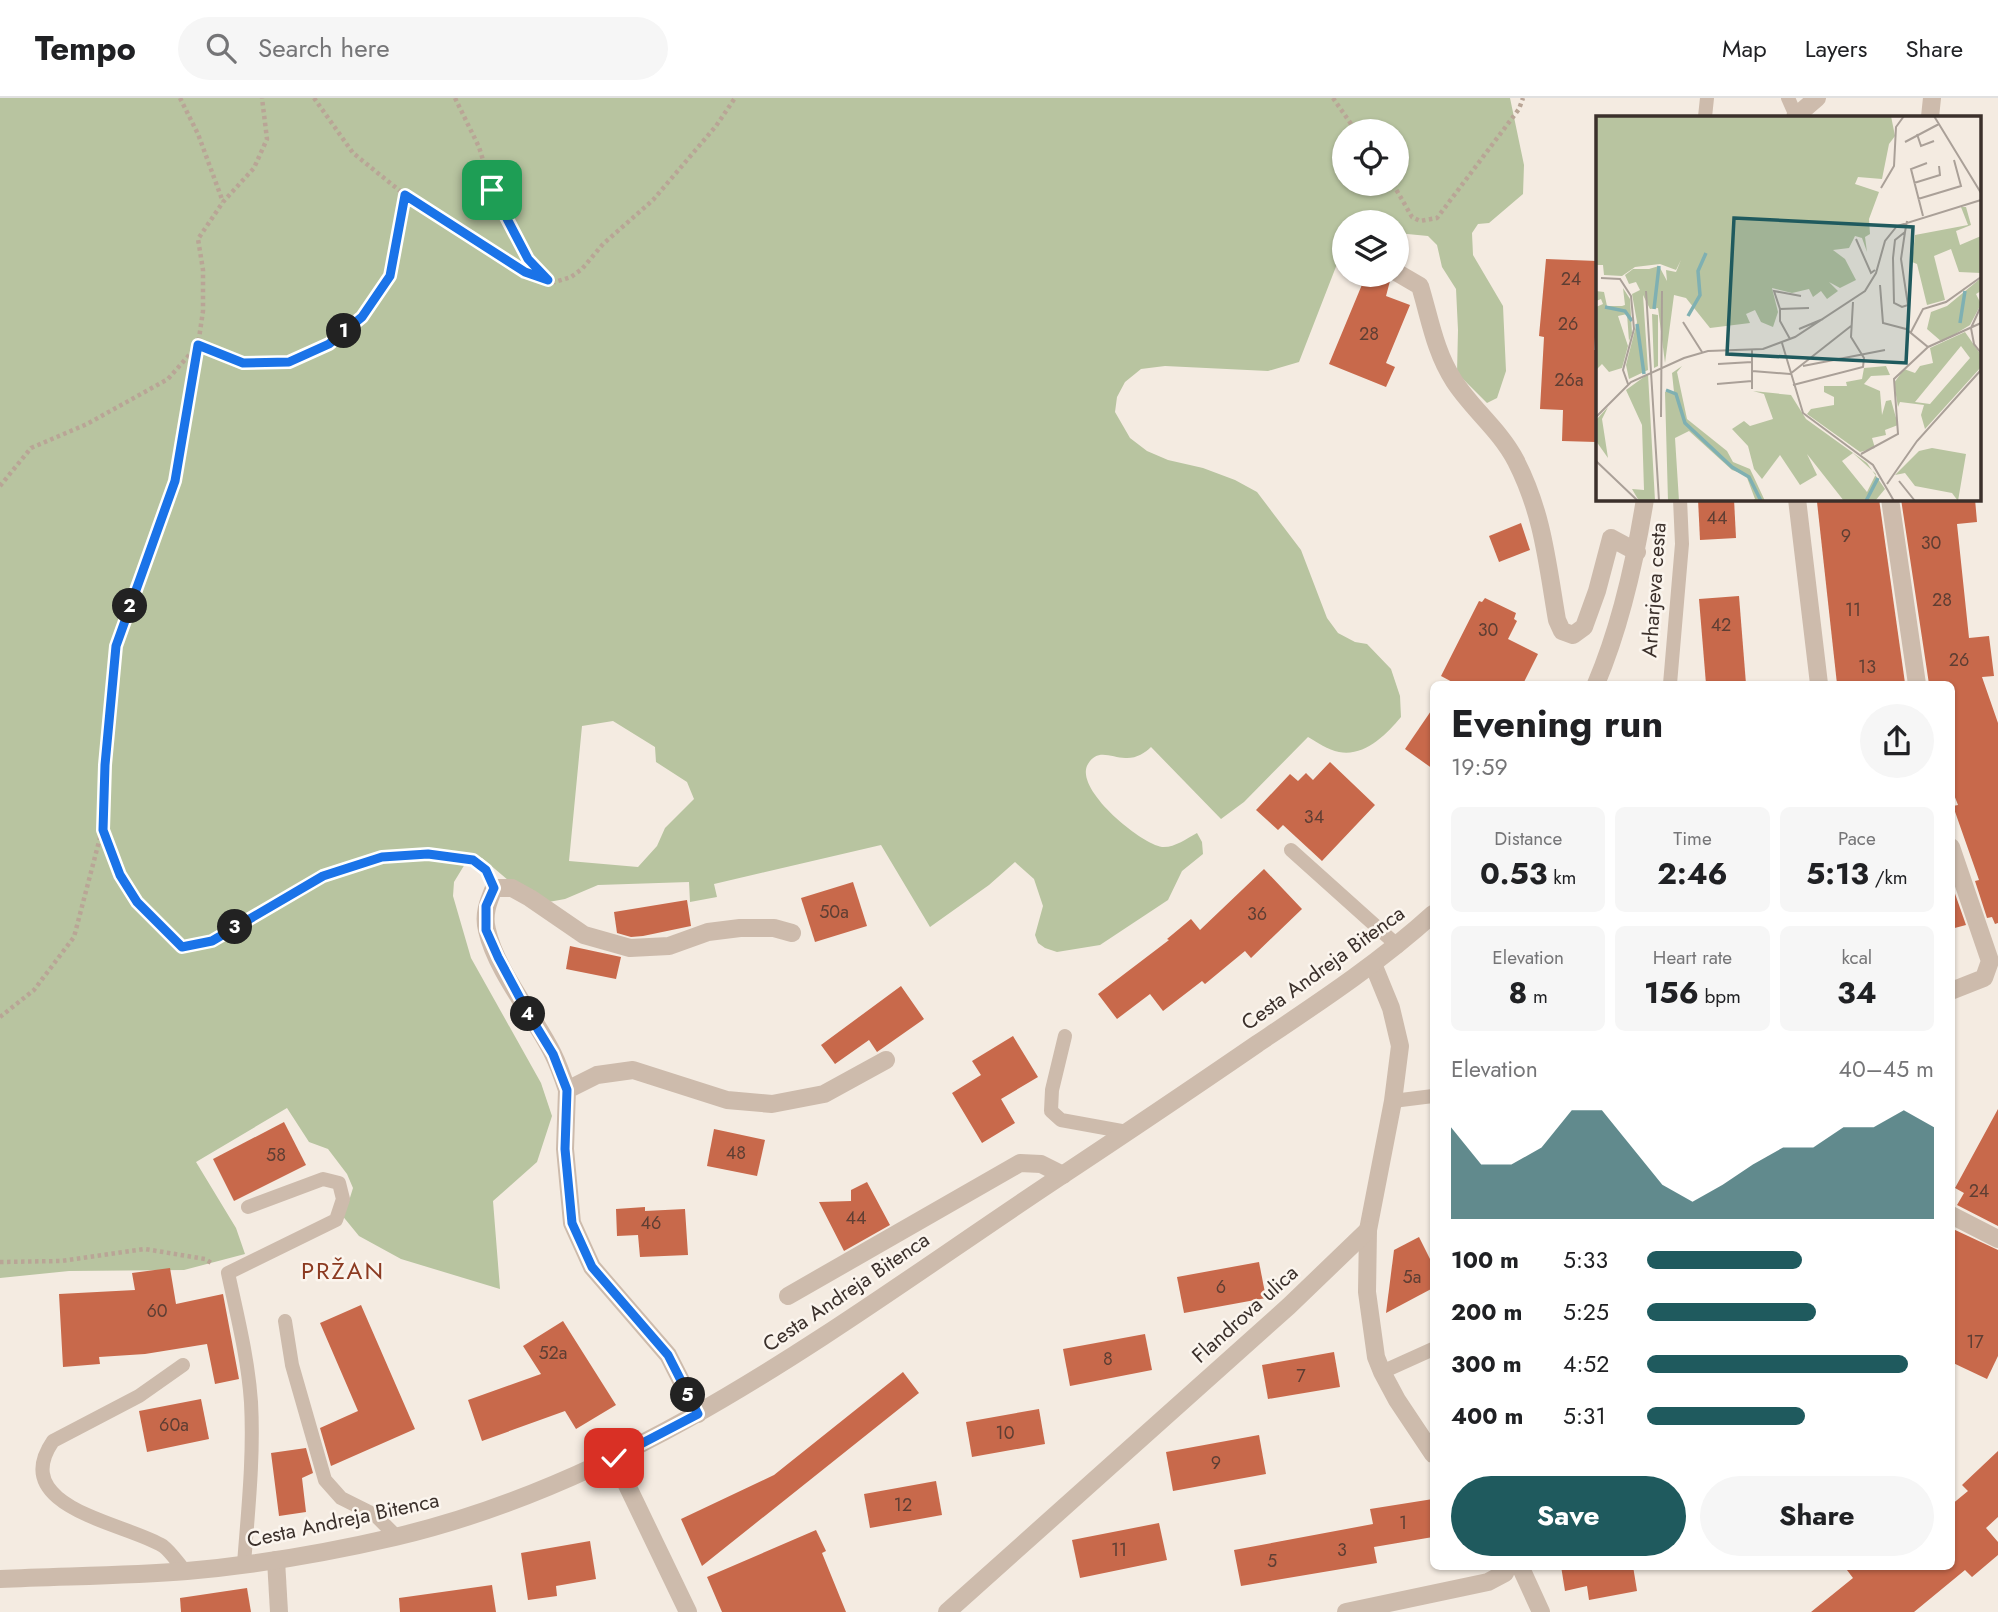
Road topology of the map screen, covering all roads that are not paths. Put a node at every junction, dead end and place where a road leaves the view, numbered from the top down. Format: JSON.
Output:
{"nodes":[{"id":1,"x":1707,"y":98,"type":"edge"},
{"id":2,"x":1788,"y":98,"type":"edge"},
{"id":3,"x":1817,"y":98,"type":"edge"},
{"id":4,"x":1933,"y":98,"type":"edge"},
{"id":5,"x":1705,"y":116,"type":"edge"},
{"id":6,"x":1795,"y":116,"type":"edge"},
{"id":7,"x":1796,"y":116,"type":"edge"},
{"id":8,"x":1930,"y":116,"type":"edge"},
{"id":9,"x":1409,"y":280,"type":"edge"},
{"id":10,"x":1645,"y":500,"type":"edge"},
{"id":11,"x":1681,"y":500,"type":"edge"},
{"id":12,"x":1797,"y":500,"type":"edge"},
{"id":13,"x":1890,"y":500,"type":"edge"},
{"id":14,"x":1637,"y":552,"type":"junction"},
{"id":15,"x":1597,"y":681,"type":"edge"},
{"id":16,"x":1670,"y":681,"type":"edge"},
{"id":17,"x":1819,"y":681,"type":"edge"},
{"id":18,"x":1917,"y":681,"type":"edge"},
{"id":19,"x":1291,"y":850,"type":"dead end"},
{"id":20,"x":1955,"y":859,"type":"edge"},
{"id":21,"x":1430,"y":917,"type":"edge"},
{"id":22,"x":792,"y":933,"type":"dead end"},
{"id":23,"x":1398,"y":946,"type":"junction"},
{"id":24,"x":1373,"y":964,"type":"junction"},
{"id":25,"x":1955,"y":989,"type":"edge"},
{"id":26,"x":1065,"y":1036,"type":"dead end"},
{"id":27,"x":886,"y":1060,"type":"dead end"},
{"id":28,"x":567,"y":1090,"type":"junction"},
{"id":29,"x":1430,"y":1096,"type":"edge"},
{"id":30,"x":1393,"y":1101,"type":"junction"},
{"id":31,"x":1127,"y":1132,"type":"junction"},
{"id":32,"x":1063,"y":1175,"type":"junction"},
{"id":33,"x":248,"y":1207,"type":"dead end"},
{"id":34,"x":1955,"y":1217,"type":"edge"},
{"id":35,"x":1368,"y":1230,"type":"junction"},
{"id":36,"x":1998,"y":1239,"type":"edge"},
{"id":37,"x":788,"y":1296,"type":"dead end"},
{"id":38,"x":285,"y":1321,"type":"dead end"},
{"id":39,"x":1430,"y":1350,"type":"edge"},
{"id":40,"x":183,"y":1365,"type":"dead end"},
{"id":41,"x":1382,"y":1372,"type":"junction"},
{"id":42,"x":698,"y":1414,"type":"junction"},
{"id":43,"x":1430,"y":1450,"type":"edge"},
{"id":44,"x":614,"y":1458,"type":"junction"},
{"id":45,"x":396,"y":1536,"type":"junction"},
{"id":46,"x":276,"y":1560,"type":"junction"},
{"id":47,"x":244,"y":1564,"type":"junction"},
{"id":48,"x":1506,"y":1570,"type":"edge"},
{"id":49,"x":1522,"y":1570,"type":"edge"},
{"id":50,"x":185,"y":1571,"type":"junction"},
{"id":51,"x":0,"y":1579,"type":"edge"},
{"id":52,"x":279,"y":1612,"type":"edge"},
{"id":53,"x":688,"y":1612,"type":"edge"},
{"id":54,"x":947,"y":1612,"type":"edge"},
{"id":55,"x":1346,"y":1612,"type":"edge"},
{"id":56,"x":1541,"y":1612,"type":"edge"}],
"edges":[{"from":1,"to":5,"type":"lane"},
{"from":2,"to":6,"type":"lane"},
{"from":3,"to":7,"type":"street"},
{"from":4,"to":8,"type":"street"},
{"from":9,"to":14,"type":"street"},
{"from":10,"to":14,"type":"street"},
{"from":11,"to":16,"type":"lane","name":"Arharjeva cesta"},
{"from":12,"to":17,"type":"street"},
{"from":13,"to":18,"type":"street"},
{"from":14,"to":15,"type":"street"},
{"from":19,"to":23,"type":"lane"},
{"from":20,"to":25,"type":"street"},
{"from":21,"to":23,"type":"street","name":"Cesta Andreja Bitenca"},
{"from":22,"to":28,"type":"street"},
{"from":23,"to":24,"type":"street","name":"Cesta Andreja Bitenca"},
{"from":24,"to":30,"type":"street"},
{"from":24,"to":31,"type":"street","name":"Cesta Andreja Bitenca"},
{"from":26,"to":31,"type":"lane"},
{"from":27,"to":28,"type":"street"},
{"from":28,"to":42,"type":"street"},
{"from":29,"to":30,"type":"lane"},
{"from":30,"to":35,"type":"street"},
{"from":31,"to":32,"type":"street","name":"Cesta Andreja Bitenca"},
{"from":32,"to":37,"type":"street","name":"Cesta Andreja Bitenca"},
{"from":32,"to":42,"type":"street","name":"Cesta Andreja Bitenca"},
{"from":33,"to":47,"type":"lane"},
{"from":34,"to":36,"type":"street"},
{"from":35,"to":41,"type":"street"},
{"from":35,"to":54,"type":"street","name":"Flandrova ulica"},
{"from":38,"to":45,"type":"lane"},
{"from":39,"to":41,"type":"lane"},
{"from":40,"to":50,"type":"lane"},
{"from":41,"to":43,"type":"street"},
{"from":42,"to":44,"type":"street","name":"Cesta Andreja Bitenca"},
{"from":44,"to":45,"type":"street","name":"Cesta Andreja Bitenca"},
{"from":44,"to":53,"type":"street"},
{"from":45,"to":46,"type":"street","name":"Cesta Andreja Bitenca"},
{"from":46,"to":47,"type":"street","name":"Cesta Andreja Bitenca"},
{"from":46,"to":52,"type":"street"},
{"from":47,"to":50,"type":"street","name":"Cesta Andreja Bitenca"},
{"from":48,"to":55,"type":"street"},
{"from":49,"to":56,"type":"street"},
{"from":50,"to":51,"type":"street","name":"Cesta Andreja Bitenca"}]}
